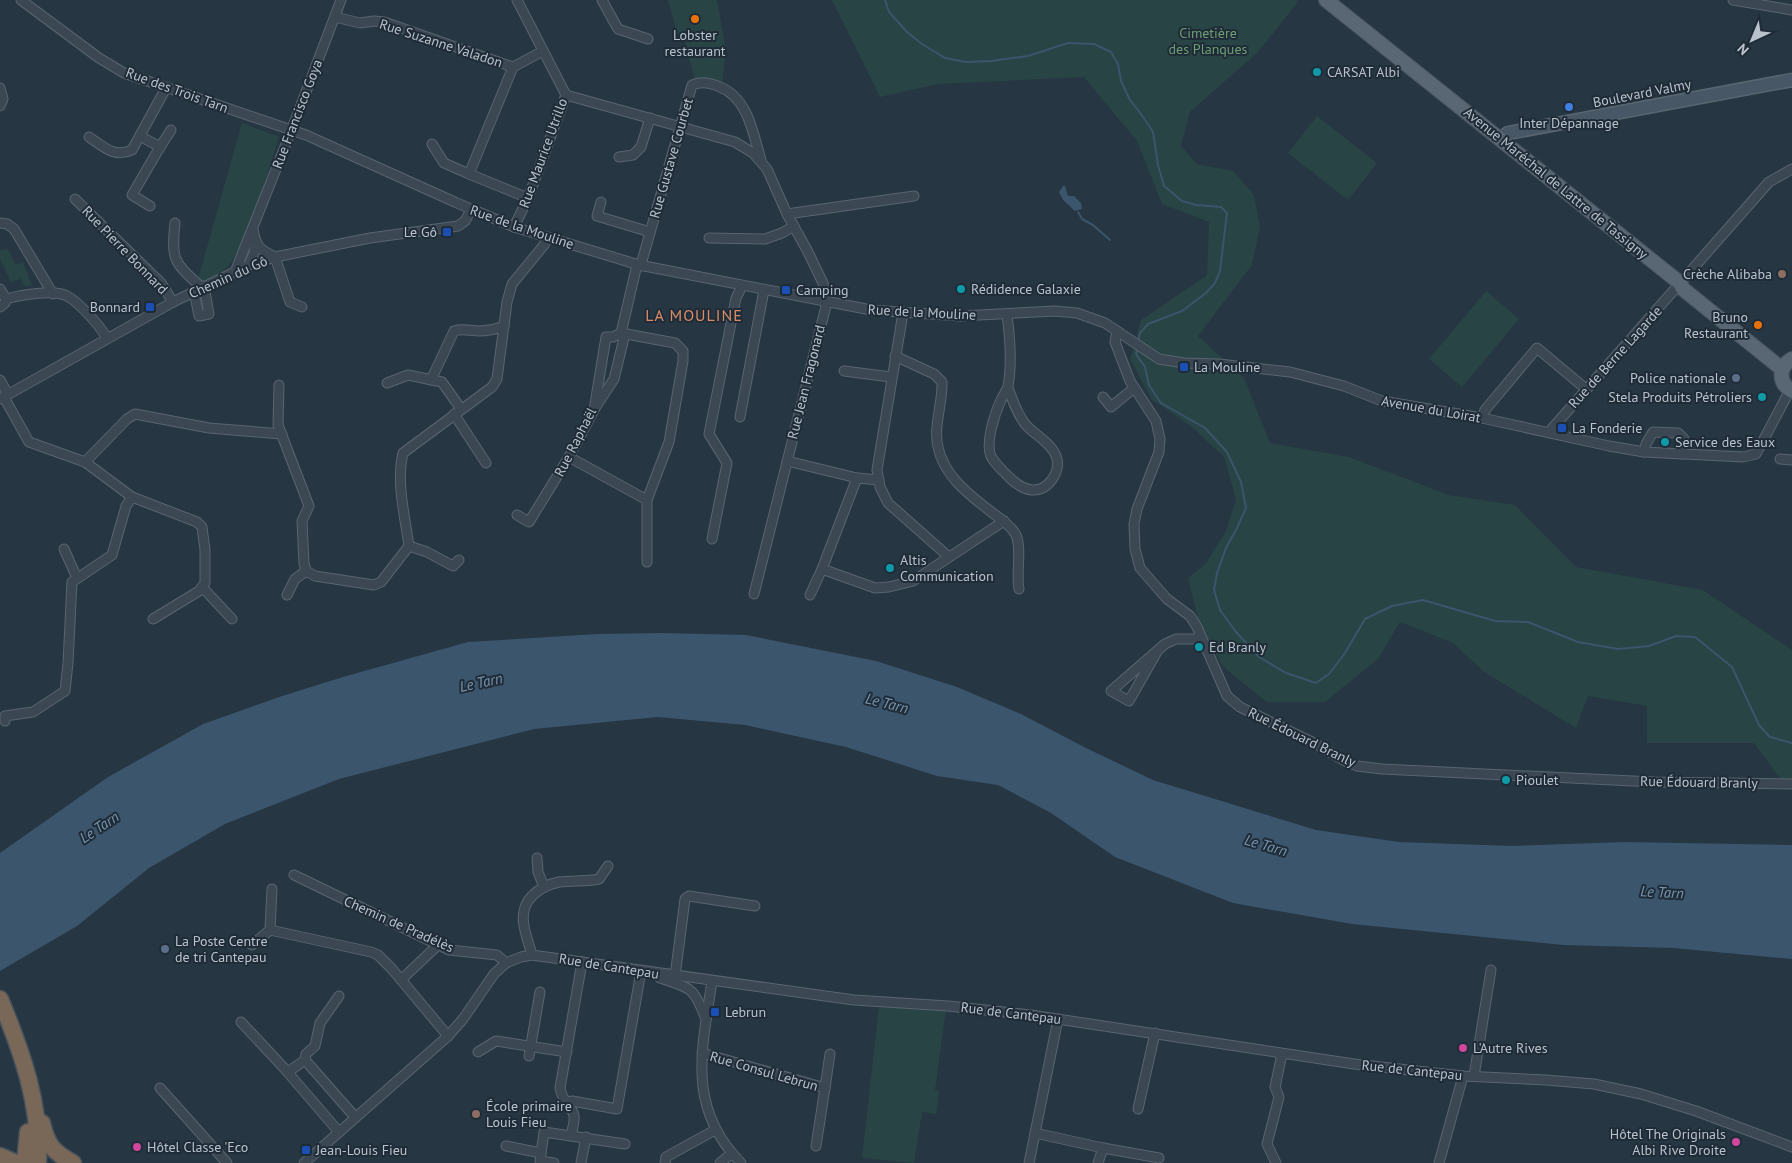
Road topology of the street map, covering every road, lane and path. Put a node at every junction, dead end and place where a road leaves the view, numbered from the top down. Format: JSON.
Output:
{"nodes":[{"id":1,"x":21,"y":0,"type":"edge"},
{"id":2,"x":341,"y":0,"type":"edge"},
{"id":3,"x":517,"y":0,"type":"edge"},
{"id":4,"x":602,"y":0,"type":"edge"},
{"id":5,"x":1326,"y":0,"type":"edge"},
{"id":6,"x":1733,"y":0,"type":"edge"},
{"id":7,"x":1759,"y":2,"type":"edge"},
{"id":8,"x":1792,"y":10,"type":"edge"},
{"id":9,"x":335,"y":16,"type":"junction"},
{"id":10,"x":648,"y":40,"type":"dead end"},
{"id":11,"x":543,"y":51,"type":"junction"},
{"id":12,"x":513,"y":67,"type":"junction"},
{"id":13,"x":1792,"y":80,"type":"edge"},
{"id":14,"x":0,"y":88,"type":"edge"},
{"id":15,"x":166,"y":88,"type":"junction"},
{"id":16,"x":566,"y":95,"type":"junction"},
{"id":17,"x":0,"y":106,"type":"edge"},
{"id":18,"x":650,"y":118,"type":"junction"},
{"id":19,"x":680,"y":126,"type":"junction"},
{"id":20,"x":171,"y":130,"type":"dead end"},
{"id":21,"x":292,"y":130,"type":"junction"},
{"id":22,"x":140,"y":136,"type":"junction"},
{"id":23,"x":89,"y":137,"type":"dead end"},
{"id":24,"x":1500,"y":138,"type":"junction"},
{"id":25,"x":432,"y":144,"type":"dead end"},
{"id":26,"x":160,"y":147,"type":"junction"},
{"id":27,"x":619,"y":157,"type":"dead end"},
{"id":28,"x":761,"y":162,"type":"junction"},
{"id":29,"x":1792,"y":168,"type":"edge"},
{"id":30,"x":469,"y":174,"type":"junction"},
{"id":31,"x":914,"y":196,"type":"dead end"},
{"id":32,"x":528,"y":198,"type":"junction"},
{"id":33,"x":75,"y":199,"type":"dead end"},
{"id":34,"x":601,"y":202,"type":"dead end"},
{"id":35,"x":150,"y":206,"type":"dead end"},
{"id":36,"x":471,"y":210,"type":"junction"},
{"id":37,"x":787,"y":214,"type":"junction"},
{"id":38,"x":0,"y":223,"type":"edge"},
{"id":39,"x":175,"y":223,"type":"dead end"},
{"id":40,"x":794,"y":226,"type":"junction"},
{"id":41,"x":514,"y":227,"type":"junction"},
{"id":42,"x":253,"y":229,"type":"junction"},
{"id":43,"x":650,"y":232,"type":"junction"},
{"id":44,"x":548,"y":237,"type":"junction"},
{"id":45,"x":709,"y":238,"type":"dead end"},
{"id":46,"x":256,"y":243,"type":"junction"},
{"id":47,"x":275,"y":257,"type":"junction"},
{"id":48,"x":639,"y":265,"type":"junction"},
{"id":49,"x":249,"y":266,"type":"junction"},
{"id":50,"x":235,"y":272,"type":"junction"},
{"id":51,"x":1681,"y":283,"type":"junction"},
{"id":52,"x":742,"y":286,"type":"junction"},
{"id":53,"x":200,"y":288,"type":"junction"},
{"id":54,"x":0,"y":289,"type":"edge"},
{"id":55,"x":764,"y":290,"type":"junction"},
{"id":56,"x":53,"y":294,"type":"junction"},
{"id":57,"x":6,"y":299,"type":"junction"},
{"id":58,"x":172,"y":302,"type":"junction"},
{"id":59,"x":827,"y":302,"type":"junction"},
{"id":60,"x":0,"y":307,"type":"edge"},
{"id":61,"x":302,"y":307,"type":"dead end"},
{"id":62,"x":903,"y":313,"type":"junction"},
{"id":63,"x":1007,"y":314,"type":"junction"},
{"id":64,"x":504,"y":326,"type":"junction"},
{"id":65,"x":1117,"y":331,"type":"junction"},
{"id":66,"x":623,"y":334,"type":"junction"},
{"id":67,"x":107,"y":338,"type":"junction"},
{"id":68,"x":895,"y":356,"type":"junction"},
{"id":69,"x":1159,"y":359,"type":"joint"},
{"id":70,"x":1787,"y":363,"type":"edge"},
{"id":71,"x":844,"y":371,"type":"dead end"},
{"id":72,"x":892,"y":377,"type":"junction"},
{"id":73,"x":0,"y":380,"type":"edge"},
{"id":74,"x":431,"y":380,"type":"junction"},
{"id":75,"x":387,"y":383,"type":"dead end"},
{"id":76,"x":279,"y":385,"type":"dead end"},
{"id":77,"x":1008,"y":388,"type":"junction"},
{"id":78,"x":1134,"y":388,"type":"junction"},
{"id":79,"x":1586,"y":389,"type":"junction"},
{"id":80,"x":1791,"y":390,"type":"edge"},
{"id":81,"x":1102,"y":397,"type":"dead end"},
{"id":82,"x":3,"y":398,"type":"edge"},
{"id":83,"x":594,"y":410,"type":"junction"},
{"id":84,"x":458,"y":412,"type":"junction"},
{"id":85,"x":740,"y":418,"type":"dead end"},
{"id":86,"x":1482,"y":418,"type":"junction"},
{"id":87,"x":1549,"y":432,"type":"junction"},
{"id":88,"x":282,"y":434,"type":"junction"},
{"id":89,"x":1644,"y":452,"type":"junction"},
{"id":90,"x":1681,"y":454,"type":"junction"},
{"id":91,"x":569,"y":457,"type":"junction"},
{"id":92,"x":1780,"y":459,"type":"dead end"},
{"id":93,"x":1792,"y":460,"type":"edge"},
{"id":94,"x":787,"y":461,"type":"junction"},
{"id":95,"x":85,"y":462,"type":"junction"},
{"id":96,"x":486,"y":463,"type":"dead end"},
{"id":97,"x":857,"y":478,"type":"junction"},
{"id":98,"x":879,"y":480,"type":"junction"},
{"id":99,"x":132,"y":497,"type":"junction"},
{"id":100,"x":647,"y":500,"type":"junction"},
{"id":101,"x":517,"y":515,"type":"dead end"},
{"id":102,"x":1004,"y":521,"type":"junction"},
{"id":103,"x":712,"y":539,"type":"dead end"},
{"id":104,"x":409,"y":546,"type":"junction"},
{"id":105,"x":64,"y":549,"type":"dead end"},
{"id":106,"x":949,"y":557,"type":"junction"},
{"id":107,"x":459,"y":560,"type":"dead end"},
{"id":108,"x":648,"y":562,"type":"dead end"},
{"id":109,"x":822,"y":569,"type":"junction"},
{"id":110,"x":306,"y":571,"type":"junction"},
{"id":111,"x":78,"y":578,"type":"junction"},
{"id":112,"x":202,"y":587,"type":"junction"},
{"id":113,"x":1019,"y":589,"type":"dead end"},
{"id":114,"x":287,"y":594,"type":"dead end"},
{"id":115,"x":754,"y":594,"type":"dead end"},
{"id":116,"x":810,"y":595,"type":"dead end"},
{"id":117,"x":153,"y":619,"type":"dead end"},
{"id":118,"x":232,"y":619,"type":"dead end"},
{"id":119,"x":1202,"y":639,"type":"junction"},
{"id":120,"x":1158,"y":650,"type":"junction"},
{"id":121,"x":5,"y":722,"type":"dead end"},
{"id":122,"x":1792,"y":784,"type":"edge"},
{"id":123,"x":538,"y":858,"type":"dead end"},
{"id":124,"x":608,"y":866,"type":"dead end"},
{"id":125,"x":294,"y":875,"type":"dead end"},
{"id":126,"x":544,"y":887,"type":"junction"},
{"id":127,"x":272,"y":889,"type":"dead end"},
{"id":128,"x":755,"y":906,"type":"dead end"},
{"id":129,"x":270,"y":930,"type":"junction"},
{"id":130,"x":438,"y":944,"type":"junction"},
{"id":131,"x":252,"y":945,"type":"dead end"},
{"id":132,"x":532,"y":955,"type":"junction"},
{"id":133,"x":582,"y":962,"type":"junction"},
{"id":134,"x":506,"y":963,"type":"junction"},
{"id":135,"x":1491,"y":970,"type":"dead end"},
{"id":136,"x":641,"y":971,"type":"junction"},
{"id":137,"x":675,"y":976,"type":"junction"},
{"id":138,"x":401,"y":980,"type":"junction"},
{"id":139,"x":712,"y":981,"type":"junction"},
{"id":140,"x":540,"y":992,"type":"dead end"},
{"id":141,"x":338,"y":996,"type":"dead end"},
{"id":142,"x":0,"y":999,"type":"edge"},
{"id":143,"x":706,"y":1019,"type":"junction"},
{"id":144,"x":1058,"y":1019,"type":"junction"},
{"id":145,"x":242,"y":1022,"type":"dead end"},
{"id":146,"x":4,"y":1026,"type":"edge"},
{"id":147,"x":1155,"y":1033,"type":"junction"},
{"id":148,"x":448,"y":1036,"type":"junction"},
{"id":149,"x":531,"y":1046,"type":"junction"},
{"id":150,"x":20,"y":1047,"type":"junction"},
{"id":151,"x":478,"y":1052,"type":"dead end"},
{"id":152,"x":567,"y":1052,"type":"junction"},
{"id":153,"x":702,"y":1053,"type":"junction"},
{"id":154,"x":830,"y":1054,"type":"dead end"},
{"id":155,"x":1282,"y":1054,"type":"junction"},
{"id":156,"x":529,"y":1056,"type":"dead end"},
{"id":157,"x":305,"y":1060,"type":"junction"},
{"id":158,"x":288,"y":1072,"type":"junction"},
{"id":159,"x":1463,"y":1076,"type":"junction"},
{"id":160,"x":1474,"y":1076,"type":"junction"},
{"id":161,"x":160,"y":1088,"type":"dead end"},
{"id":162,"x":825,"y":1088,"type":"junction"},
{"id":163,"x":566,"y":1103,"type":"junction"},
{"id":164,"x":1138,"y":1109,"type":"dead end"},
{"id":165,"x":355,"y":1117,"type":"junction"},
{"id":166,"x":715,"y":1130,"type":"junction"},
{"id":167,"x":339,"y":1132,"type":"junction"},
{"id":168,"x":1035,"y":1133,"type":"junction"},
{"id":169,"x":571,"y":1136,"type":"junction"},
{"id":170,"x":586,"y":1137,"type":"junction"},
{"id":171,"x":625,"y":1144,"type":"dead end"},
{"id":172,"x":506,"y":1146,"type":"dead end"},
{"id":173,"x":816,"y":1146,"type":"dead end"},
{"id":174,"x":1792,"y":1147,"type":"edge"},
{"id":175,"x":1103,"y":1148,"type":"junction"},
{"id":176,"x":541,"y":1153,"type":"junction"},
{"id":177,"x":732,"y":1153,"type":"junction"},
{"id":178,"x":0,"y":1156,"type":"edge"},
{"id":179,"x":31,"y":1158,"type":"edge"},
{"id":180,"x":1159,"y":1158,"type":"dead end"},
{"id":181,"x":16,"y":1163,"type":"edge"},
{"id":182,"x":72,"y":1163,"type":"edge"},
{"id":183,"x":227,"y":1163,"type":"edge"},
{"id":184,"x":304,"y":1163,"type":"edge"},
{"id":185,"x":554,"y":1163,"type":"edge"},
{"id":186,"x":581,"y":1163,"type":"edge"},
{"id":187,"x":665,"y":1163,"type":"edge"},
{"id":188,"x":720,"y":1163,"type":"edge"},
{"id":189,"x":741,"y":1163,"type":"edge"},
{"id":190,"x":1029,"y":1163,"type":"edge"},
{"id":191,"x":1098,"y":1163,"type":"edge"},
{"id":192,"x":1276,"y":1163,"type":"edge"},
{"id":193,"x":1439,"y":1163,"type":"edge"}],
"edges":[{"from":1,"to":15,"type":"street","name":"Rue des Trois Tarn"},
{"from":2,"to":9,"type":"street","name":"Rue Francisco Goya"},
{"from":3,"to":11,"type":"street","name":"Rue Maurice Utrillo"},
{"from":4,"to":10,"type":"street"},
{"from":5,"to":24,"type":"main road","name":"Avenue Maréchal de Lattre de Tassigny"},
{"from":6,"to":7,"type":"street"},
{"from":7,"to":8,"type":"street"},
{"from":9,"to":12,"type":"street","name":"Rue Suzanne Valadon"},
{"from":9,"to":21,"type":"street","name":"Rue Francisco Goya"},
{"from":11,"to":12,"type":"street","name":"Rue Suzanne Valadon"},
{"from":11,"to":16,"type":"street","name":"Rue Maurice Utrillo"},
{"from":12,"to":30,"type":"street"},
{"from":13,"to":24,"type":"main road","name":"Boulevard Valmy"},
{"from":14,"to":17,"type":"street"},
{"from":15,"to":21,"type":"street","name":"Rue des Trois Tarn"},
{"from":15,"to":22,"type":"street"},
{"from":16,"to":18,"type":"street"},
{"from":16,"to":32,"type":"street","name":"Rue Maurice Utrillo"},
{"from":18,"to":19,"type":"street"},
{"from":18,"to":27,"type":"street"},
{"from":19,"to":28,"type":"street"},
{"from":19,"to":28,"type":"street","name":"Rue Gustave Courbet"},
{"from":19,"to":43,"type":"street","name":"Rue Gustave Courbet"},
{"from":20,"to":26,"type":"street"},
{"from":21,"to":36,"type":"street","name":"Rue de la Mouline"},
{"from":21,"to":42,"type":"street","name":"Rue Francisco Goya"},
{"from":22,"to":23,"type":"street"},
{"from":22,"to":26,"type":"street"},
{"from":24,"to":51,"type":"main road","name":"Avenue Maréchal de Lattre de Tassigny"},
{"from":25,"to":30,"type":"street"},
{"from":26,"to":35,"type":"street"},
{"from":28,"to":37,"type":"street"},
{"from":29,"to":51,"type":"street","name":"Rue de Berne Lagarde"},
{"from":30,"to":32,"type":"street"},
{"from":31,"to":37,"type":"street"},
{"from":32,"to":41,"type":"street","name":"Rue Maurice Utrillo"},
{"from":33,"to":58,"type":"street","name":"Rue Pierre Bonnard"},
{"from":34,"to":43,"type":"street","name":"Rue Gustave Courbet"},
{"from":36,"to":41,"type":"street","name":"Rue de la Mouline"},
{"from":36,"to":47,"type":"street","name":"Chemin du Gô"},
{"from":37,"to":40,"type":"street"},
{"from":38,"to":56,"type":"street"},
{"from":39,"to":53,"type":"street"},
{"from":40,"to":45,"type":"street"},
{"from":40,"to":59,"type":"street"},
{"from":41,"to":44,"type":"street","name":"Rue de la Mouline"},
{"from":42,"to":46,"type":"street"},
{"from":42,"to":50,"type":"street","name":"Rue Francisco Goya"},
{"from":43,"to":48,"type":"street","name":"Rue Gustave Courbet"},
{"from":44,"to":48,"type":"street","name":"Rue de la Mouline"},
{"from":44,"to":64,"type":"street"},
{"from":46,"to":47,"type":"street"},
{"from":46,"to":49,"type":"street"},
{"from":47,"to":49,"type":"street","name":"Chemin du Gô"},
{"from":47,"to":61,"type":"street"},
{"from":48,"to":52,"type":"street","name":"Rue de la Mouline"},
{"from":48,"to":66,"type":"street"},
{"from":49,"to":50,"type":"street","name":"Chemin du Gô"},
{"from":50,"to":53,"type":"street","name":"Chemin du Gô"},
{"from":51,"to":70,"type":"main road","name":"Avenue Maréchal de Lattre de Tassigny"},
{"from":51,"to":79,"type":"street","name":"Rue de Berne Lagarde"},
{"from":52,"to":55,"type":"street","name":"Rue de la Mouline"},
{"from":52,"to":103,"type":"street"},
{"from":53,"to":58,"type":"street","name":"Chemin du Gô"},
{"from":54,"to":57,"type":"street"},
{"from":55,"to":59,"type":"street","name":"Rue de la Mouline"},
{"from":55,"to":85,"type":"street"},
{"from":56,"to":57,"type":"street"},
{"from":56,"to":67,"type":"street"},
{"from":57,"to":60,"type":"street"},
{"from":58,"to":67,"type":"street","name":"Chemin du Gô"},
{"from":59,"to":62,"type":"street","name":"Rue de la Mouline"},
{"from":59,"to":94,"type":"street","name":"Rue Jean Fragonard"},
{"from":62,"to":63,"type":"street","name":"Rue de la Mouline"},
{"from":62,"to":68,"type":"street"},
{"from":63,"to":65,"type":"street","name":"Rue de la Mouline"},
{"from":63,"to":77,"type":"street"},
{"from":64,"to":74,"type":"street"},
{"from":64,"to":84,"type":"street"},
{"from":65,"to":69,"type":"street","name":"Rue de la Mouline"},
{"from":65,"to":78,"type":"street","name":"Rue Édouard Branly"},
{"from":66,"to":83,"type":"street"},
{"from":66,"to":83,"type":"street","name":"Rue Raphaël"},
{"from":66,"to":100,"type":"street"},
{"from":67,"to":82,"type":"street","name":"Chemin du Gô"},
{"from":68,"to":72,"type":"street"},
{"from":68,"to":102,"type":"street"},
{"from":69,"to":86,"type":"street","name":"Avenue du Loirat"},
{"from":70,"to":80,"type":"main road"},
{"from":71,"to":72,"type":"street"},
{"from":72,"to":98,"type":"street"},
{"from":73,"to":82,"type":"street"},
{"from":74,"to":75,"type":"street"},
{"from":74,"to":84,"type":"street"},
{"from":76,"to":88,"type":"street"},
{"from":77,"to":77,"type":"street"},
{"from":78,"to":81,"type":"street"},
{"from":78,"to":119,"type":"street","name":"Rue Édouard Branly"},
{"from":79,"to":86,"type":"street"},
{"from":79,"to":87,"type":"street","name":"Rue de Berne Lagarde"},
{"from":80,"to":90,"type":"street","name":"Avenue du Loirat"},
{"from":82,"to":95,"type":"street"},
{"from":83,"to":91,"type":"street","name":"Rue Raphaël"},
{"from":84,"to":96,"type":"street"},
{"from":84,"to":104,"type":"street"},
{"from":86,"to":87,"type":"street","name":"Avenue du Loirat"},
{"from":87,"to":89,"type":"street","name":"Avenue du Loirat"},
{"from":88,"to":95,"type":"street"},
{"from":88,"to":110,"type":"street"},
{"from":89,"to":90,"type":"street","name":"Avenue du Loirat"},
{"from":89,"to":90,"type":"street"},
{"from":91,"to":100,"type":"street"},
{"from":91,"to":101,"type":"street","name":"Rue Raphaël"},
{"from":92,"to":93,"type":"street"},
{"from":94,"to":97,"type":"street"},
{"from":94,"to":115,"type":"street","name":"Rue Jean Fragonard"},
{"from":95,"to":99,"type":"street"},
{"from":97,"to":98,"type":"street"},
{"from":97,"to":109,"type":"street"},
{"from":98,"to":106,"type":"street"},
{"from":99,"to":111,"type":"street"},
{"from":99,"to":112,"type":"street"},
{"from":100,"to":108,"type":"street"},
{"from":102,"to":106,"type":"street"},
{"from":102,"to":113,"type":"street"},
{"from":104,"to":107,"type":"street"},
{"from":104,"to":110,"type":"street"},
{"from":105,"to":111,"type":"street"},
{"from":106,"to":109,"type":"street"},
{"from":109,"to":116,"type":"street"},
{"from":110,"to":114,"type":"street"},
{"from":111,"to":121,"type":"street"},
{"from":112,"to":117,"type":"street"},
{"from":112,"to":118,"type":"street"},
{"from":119,"to":120,"type":"street"},
{"from":119,"to":122,"type":"street","name":"Rue Édouard Branly"},
{"from":120,"to":120,"type":"street"},
{"from":123,"to":126,"type":"street"},
{"from":124,"to":126,"type":"street"},
{"from":125,"to":130,"type":"street","name":"Chemin de Pradélès"},
{"from":126,"to":132,"type":"street"},
{"from":127,"to":129,"type":"street"},
{"from":128,"to":137,"type":"street"},
{"from":129,"to":131,"type":"street"},
{"from":129,"to":138,"type":"street"},
{"from":130,"to":134,"type":"street","name":"Chemin de Pradélès"},
{"from":130,"to":138,"type":"street"},
{"from":132,"to":133,"type":"street","name":"Rue de Cantepau"},
{"from":132,"to":134,"type":"street","name":"Rue de Cantepau"},
{"from":133,"to":136,"type":"street","name":"Rue de Cantepau"},
{"from":133,"to":152,"type":"street"},
{"from":134,"to":148,"type":"street","name":"Rue de Cantepau"},
{"from":135,"to":160,"type":"street"},
{"from":136,"to":137,"type":"street","name":"Rue de Cantepau"},
{"from":136,"to":143,"type":"street"},
{"from":136,"to":163,"type":"street"},
{"from":137,"to":139,"type":"street","name":"Rue de Cantepau"},
{"from":138,"to":148,"type":"street"},
{"from":139,"to":143,"type":"street"},
{"from":139,"to":144,"type":"street","name":"Rue de Cantepau"},
{"from":140,"to":149,"type":"street"},
{"from":141,"to":157,"type":"street"},
{"from":142,"to":146,"type":"highway"},
{"from":143,"to":153,"type":"street"},
{"from":144,"to":147,"type":"street","name":"Rue de Cantepau"},
{"from":144,"to":168,"type":"street"},
{"from":145,"to":158,"type":"street"},
{"from":146,"to":150,"type":"highway"},
{"from":146,"to":179,"type":"highway"},
{"from":147,"to":155,"type":"street","name":"Rue de Cantepau"},
{"from":147,"to":164,"type":"street"},
{"from":148,"to":165,"type":"street","name":"Rue de Cantepau"},
{"from":149,"to":151,"type":"street"},
{"from":149,"to":152,"type":"street"},
{"from":149,"to":156,"type":"street"},
{"from":150,"to":179,"type":"highway"},
{"from":150,"to":182,"type":"highway"},
{"from":152,"to":163,"type":"street"},
{"from":153,"to":162,"type":"street","name":"Rue Consul Lebrun"},
{"from":153,"to":166,"type":"street"},
{"from":154,"to":162,"type":"street","name":"Rue Consul Lebrun"},
{"from":155,"to":159,"type":"street","name":"Rue de Cantepau"},
{"from":155,"to":192,"type":"street"},
{"from":157,"to":158,"type":"street"},
{"from":157,"to":165,"type":"street"},
{"from":158,"to":167,"type":"street"},
{"from":159,"to":160,"type":"street","name":"Rue de Cantepau"},
{"from":159,"to":193,"type":"street"},
{"from":160,"to":174,"type":"street","name":"Rue de Cantepau"},
{"from":161,"to":183,"type":"street"},
{"from":162,"to":173,"type":"street","name":"Rue Consul Lebrun"},
{"from":163,"to":169,"type":"street"},
{"from":165,"to":167,"type":"street","name":"Rue de Cantepau"},
{"from":166,"to":177,"type":"street"},
{"from":166,"to":187,"type":"street"},
{"from":167,"to":184,"type":"street","name":"Rue de Cantepau"},
{"from":168,"to":175,"type":"street"},
{"from":168,"to":190,"type":"street"},
{"from":169,"to":170,"type":"street"},
{"from":169,"to":176,"type":"street"},
{"from":170,"to":171,"type":"street"},
{"from":170,"to":186,"type":"street"},
{"from":172,"to":176,"type":"street"},
{"from":175,"to":180,"type":"street"},
{"from":175,"to":191,"type":"street"},
{"from":176,"to":185,"type":"street"},
{"from":177,"to":188,"type":"street"},
{"from":177,"to":189,"type":"street"},
{"from":178,"to":181,"type":"highway"}]}
